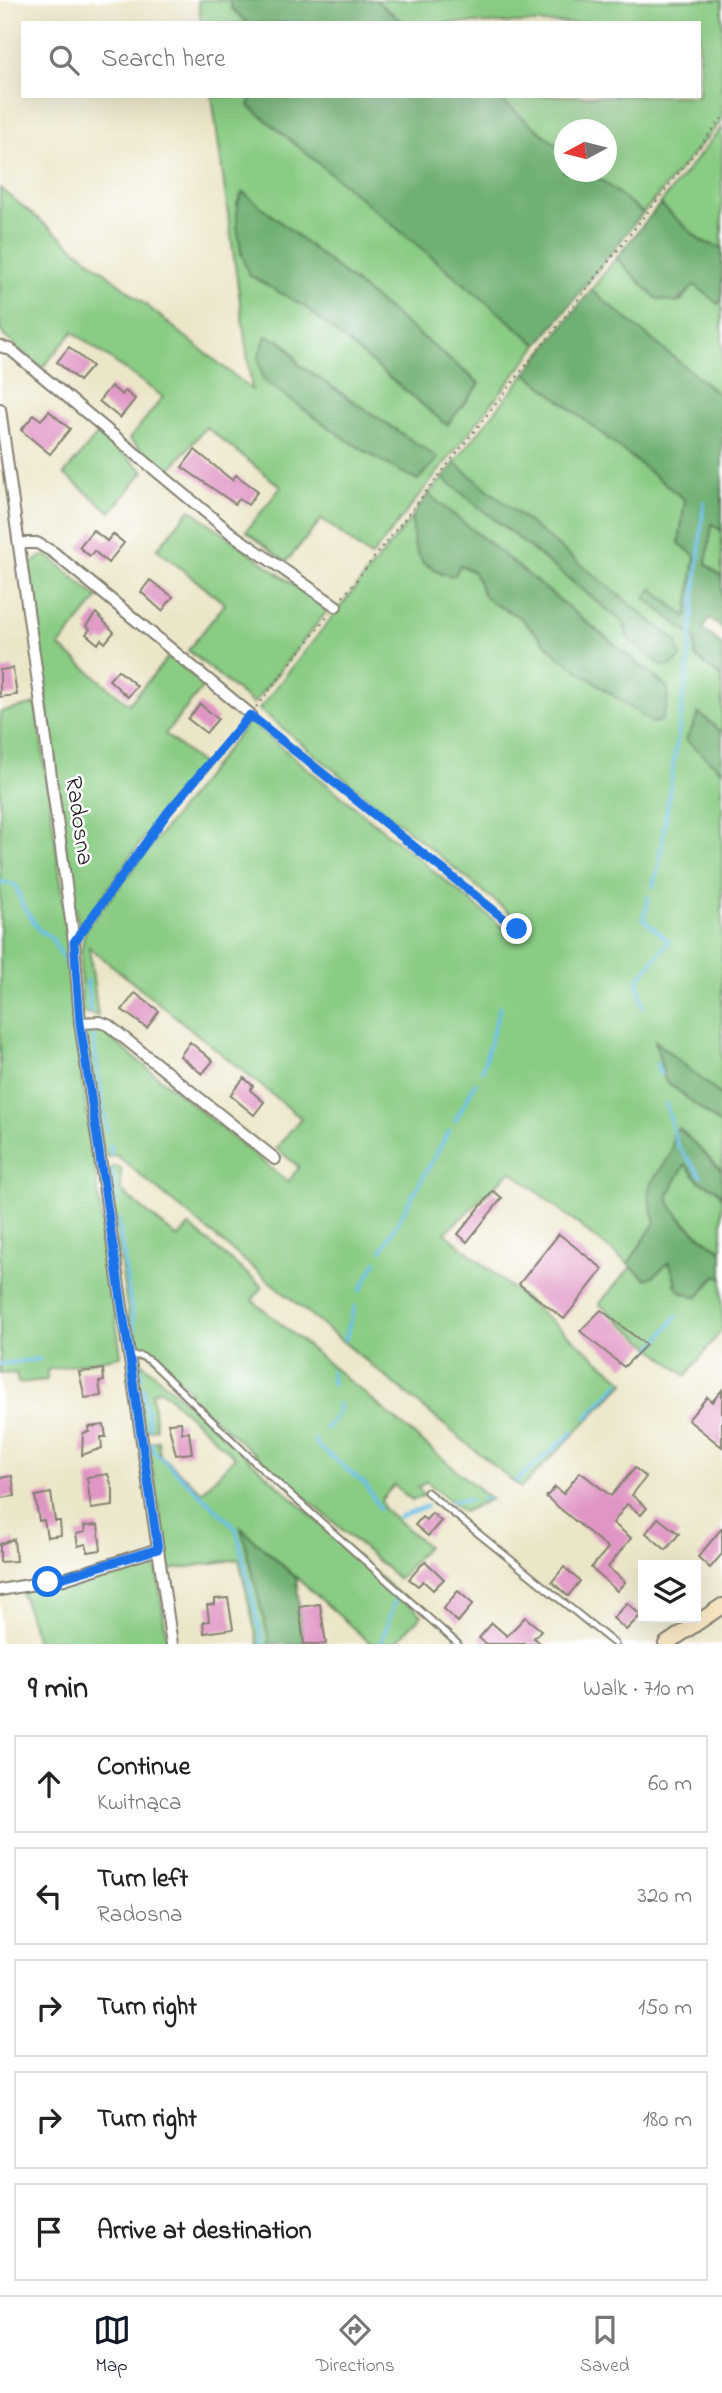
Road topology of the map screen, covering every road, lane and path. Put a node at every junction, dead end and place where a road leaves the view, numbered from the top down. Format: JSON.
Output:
{"nodes":[{"id":1,"x":722,"y":118,"type":"edge"},
{"id":2,"x":0,"y":346,"type":"edge"},
{"id":3,"x":0,"y":409,"type":"edge"},
{"id":4,"x":19,"y":543,"type":"junction"},
{"id":5,"x":336,"y":606,"type":"junction"},
{"id":6,"x":250,"y":715,"type":"junction"},
{"id":7,"x":517,"y":929,"type":"dead end"},
{"id":8,"x":74,"y":942,"type":"junction"},
{"id":9,"x":80,"y":1023,"type":"junction"},
{"id":10,"x":275,"y":1159,"type":"dead end"},
{"id":11,"x":128,"y":1356,"type":"junction"},
{"id":12,"x":427,"y":1492,"type":"dead end"},
{"id":13,"x":158,"y":1549,"type":"junction"},
{"id":14,"x":0,"y":1590,"type":"edge"},
{"id":15,"x":722,"y":1606,"type":"edge"},
{"id":16,"x":172,"y":1644,"type":"edge"},
{"id":17,"x":458,"y":1644,"type":"edge"},
{"id":18,"x":615,"y":1644,"type":"edge"},
{"id":19,"x":666,"y":1644,"type":"edge"}],
"edges":[{"from":1,"to":5,"type":"path"},
{"from":2,"to":5,"type":"street"},
{"from":3,"to":4,"type":"street","name":"Radosna"},
{"from":4,"to":6,"type":"street"},
{"from":4,"to":8,"type":"street","name":"Radosna"},
{"from":5,"to":6,"type":"path"},
{"from":6,"to":7,"type":"path"},
{"from":6,"to":8,"type":"path"},
{"from":8,"to":9,"type":"street","name":"Radosna"},
{"from":9,"to":10,"type":"street"},
{"from":9,"to":11,"type":"street","name":"Radosna"},
{"from":11,"to":13,"type":"street","name":"Radosna"},
{"from":11,"to":17,"type":"lane"},
{"from":12,"to":18,"type":"lane"},
{"from":13,"to":14,"type":"street"},
{"from":13,"to":16,"type":"street","name":"Radosna"},
{"from":15,"to":19,"type":"street"}]}
